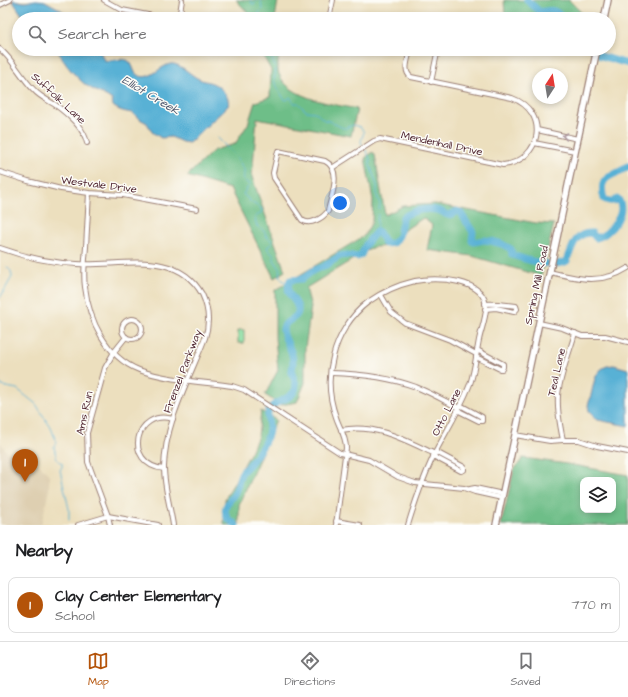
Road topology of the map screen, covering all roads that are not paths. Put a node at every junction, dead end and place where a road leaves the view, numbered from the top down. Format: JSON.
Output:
{"nodes":[{"id":1,"x":10,"y":0,"type":"edge"},
{"id":2,"x":104,"y":0,"type":"edge"},
{"id":3,"x":182,"y":0,"type":"edge"},
{"id":4,"x":334,"y":0,"type":"edge"},
{"id":5,"x":603,"y":0,"type":"edge"},
{"id":6,"x":608,"y":0,"type":"edge"},
{"id":7,"x":0,"y":5,"type":"edge"},
{"id":8,"x":132,"y":12,"type":"edge"},
{"id":9,"x":180,"y":12,"type":"edge"},
{"id":10,"x":331,"y":12,"type":"edge"},
{"id":11,"x":602,"y":12,"type":"edge"},
{"id":12,"x":604,"y":12,"type":"edge"},
{"id":13,"x":0,"y":49,"type":"edge"},
{"id":14,"x":409,"y":56,"type":"edge"},
{"id":15,"x":437,"y":56,"type":"edge"},
{"id":16,"x":595,"y":56,"type":"edge"},
{"id":17,"x":431,"y":82,"type":"junction"},
{"id":18,"x":537,"y":130,"type":"junction"},
{"id":19,"x":578,"y":139,"type":"junction"},
{"id":20,"x":88,"y":143,"type":"dead end"},
{"id":21,"x":534,"y":143,"type":"junction"},
{"id":22,"x":575,"y":151,"type":"junction"},
{"id":23,"x":332,"y":168,"type":"junction"},
{"id":24,"x":0,"y":172,"type":"edge"},
{"id":25,"x":89,"y":193,"type":"junction"},
{"id":26,"x":197,"y":209,"type":"dead end"},
{"id":27,"x":0,"y":248,"type":"edge"},
{"id":28,"x":85,"y":265,"type":"junction"},
{"id":29,"x":628,"y":268,"type":"edge"},
{"id":30,"x":550,"y":269,"type":"junction"},
{"id":31,"x":381,"y":295,"type":"junction"},
{"id":32,"x":485,"y":304,"type":"junction"},
{"id":33,"x":485,"y":309,"type":"junction"},
{"id":34,"x":539,"y":323,"type":"junction"},
{"id":35,"x":575,"y":333,"type":"junction"},
{"id":36,"x":126,"y":337,"type":"junction"},
{"id":37,"x":628,"y":342,"type":"edge"},
{"id":38,"x":114,"y":352,"type":"junction"},
{"id":39,"x":476,"y":354,"type":"junction"},
{"id":40,"x":330,"y":374,"type":"junction"},
{"id":41,"x":188,"y":380,"type":"junction"},
{"id":42,"x":459,"y":408,"type":"junction"},
{"id":43,"x":173,"y":418,"type":"junction"},
{"id":44,"x":341,"y":430,"type":"junction"},
{"id":45,"x":515,"y":435,"type":"junction"},
{"id":46,"x":562,"y":440,"type":"junction"},
{"id":47,"x":628,"y":452,"type":"edge"},
{"id":48,"x":435,"y":454,"type":"junction"},
{"id":49,"x":346,"y":455,"type":"junction"},
{"id":50,"x":164,"y":470,"type":"junction"},
{"id":51,"x":421,"y":484,"type":"junction"},
{"id":52,"x":502,"y":496,"type":"junction"},
{"id":53,"x":108,"y":516,"type":"junction"},
{"id":54,"x":336,"y":523,"type":"edge"},
{"id":55,"x":78,"y":525,"type":"edge"},
{"id":56,"x":110,"y":525,"type":"edge"},
{"id":57,"x":158,"y":525,"type":"edge"},
{"id":58,"x":172,"y":525,"type":"edge"},
{"id":59,"x":360,"y":525,"type":"edge"},
{"id":60,"x":408,"y":525,"type":"edge"},
{"id":61,"x":496,"y":525,"type":"edge"}],
"edges":[{"from":1,"to":7,"type":"street"},
{"from":2,"to":8,"type":"street"},
{"from":3,"to":9,"type":"street"},
{"from":4,"to":10,"type":"street"},
{"from":5,"to":11,"type":"street"},
{"from":6,"to":12,"type":"street"},
{"from":13,"to":20,"type":"street","name":"Suffolk Lane"},
{"from":14,"to":17,"type":"street"},
{"from":15,"to":17,"type":"street"},
{"from":16,"to":19,"type":"street","name":"Spring Mill Road"},
{"from":17,"to":18,"type":"street"},
{"from":19,"to":18,"type":"street","one_way":true},
{"from":18,"to":21,"type":"street","name":"Mendenhall Drive"},
{"from":19,"to":22,"type":"street","name":"Spring Mill Road"},
{"from":21,"to":22,"type":"street"},
{"from":21,"to":23,"type":"street","name":"Mendenhall Drive"},
{"from":22,"to":30,"type":"street","name":"Spring Mill Road"},
{"from":23,"to":23,"type":"street"},
{"from":24,"to":25,"type":"street","name":"Westvale Drive"},
{"from":25,"to":26,"type":"street","name":"Westvale Drive"},
{"from":25,"to":28,"type":"street"},
{"from":27,"to":28,"type":"street","name":"Frenzel Parkway"},
{"from":28,"to":38,"type":"street"},
{"from":28,"to":41,"type":"street","name":"Frenzel Parkway"},
{"from":29,"to":30,"type":"street"},
{"from":30,"to":34,"type":"street","name":"Spring Mill Road"},
{"from":31,"to":32,"type":"street"},
{"from":31,"to":39,"type":"street"},
{"from":31,"to":40,"type":"street"},
{"from":32,"to":33,"type":"street","name":"Otto Lane"},
{"from":32,"to":33,"type":"street"},
{"from":33,"to":39,"type":"street","name":"Otto Lane"},
{"from":34,"to":35,"type":"street"},
{"from":34,"to":45,"type":"street","name":"Spring Mill Road"},
{"from":35,"to":37,"type":"street"},
{"from":35,"to":46,"type":"street","name":"Teal Lane"},
{"from":36,"to":36,"type":"street"},
{"from":36,"to":38,"type":"street","name":"Ams Run"},
{"from":38,"to":41,"type":"street"},
{"from":38,"to":53,"type":"street","name":"Ams Run"},
{"from":39,"to":39,"type":"street"},
{"from":39,"to":42,"type":"street","name":"Otto Lane"},
{"from":40,"to":42,"type":"street"},
{"from":40,"to":44,"type":"street"},
{"from":41,"to":43,"type":"street","name":"Frenzel Parkway"},
{"from":41,"to":49,"type":"street"},
{"from":42,"to":42,"type":"street"},
{"from":42,"to":48,"type":"street","name":"Otto Lane"},
{"from":43,"to":50,"type":"street","name":"Frenzel Parkway"},
{"from":43,"to":50,"type":"street"},
{"from":44,"to":48,"type":"street"},
{"from":44,"to":49,"type":"street"},
{"from":45,"to":46,"type":"street"},
{"from":45,"to":52,"type":"street","name":"Spring Mill Road"},
{"from":46,"to":47,"type":"street"},
{"from":48,"to":48,"type":"street"},
{"from":48,"to":51,"type":"street","name":"Otto Lane"},
{"from":49,"to":51,"type":"street"},
{"from":49,"to":54,"type":"street"},
{"from":50,"to":58,"type":"street","name":"Frenzel Parkway"},
{"from":51,"to":52,"type":"street"},
{"from":51,"to":60,"type":"street","name":"Otto Lane"},
{"from":52,"to":61,"type":"street","name":"Spring Mill Road"},
{"from":53,"to":55,"type":"street"},
{"from":53,"to":56,"type":"street","name":"Ams Run"},
{"from":53,"to":57,"type":"street"},
{"from":54,"to":59,"type":"street"}]}
